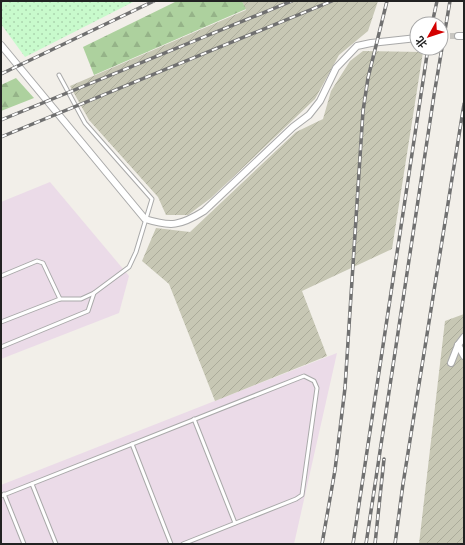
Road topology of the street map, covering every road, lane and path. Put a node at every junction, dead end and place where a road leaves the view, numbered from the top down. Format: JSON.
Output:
{"nodes":[{"id":1,"x":409,"y":39,"type":"edge"},
{"id":2,"x":1,"y":45,"type":"edge"},
{"id":3,"x":59,"y":75,"type":"dead end"},
{"id":4,"x":145,"y":219,"type":"junction"},
{"id":5,"x":1,"y":276,"type":"edge"},
{"id":6,"x":94,"y":293,"type":"junction"},
{"id":7,"x":60,"y":299,"type":"junction"},
{"id":8,"x":1,"y":322,"type":"edge"},
{"id":9,"x":464,"y":337,"type":"edge"},
{"id":10,"x":458,"y":345,"type":"junction"},
{"id":11,"x":1,"y":347,"type":"edge"},
{"id":12,"x":464,"y":356,"type":"edge"},
{"id":13,"x":451,"y":363,"type":"dead end"},
{"id":14,"x":194,"y":420,"type":"junction"},
{"id":15,"x":132,"y":444,"type":"junction"},
{"id":16,"x":32,"y":484,"type":"junction"},
{"id":17,"x":3,"y":495,"type":"edge"},
{"id":18,"x":236,"y":523,"type":"junction"},
{"id":19,"x":24,"y":544,"type":"edge"},
{"id":20,"x":56,"y":544,"type":"edge"},
{"id":21,"x":171,"y":544,"type":"edge"},
{"id":22,"x":182,"y":544,"type":"edge"}],
"edges":[{"from":1,"to":4,"type":"street"},
{"from":2,"to":4,"type":"street"},
{"from":3,"to":4,"type":"lane"},
{"from":4,"to":6,"type":"lane"},
{"from":5,"to":7,"type":"lane"},
{"from":6,"to":7,"type":"lane"},
{"from":6,"to":11,"type":"lane"},
{"from":7,"to":8,"type":"lane"},
{"from":9,"to":10,"type":"street"},
{"from":10,"to":12,"type":"street"},
{"from":10,"to":13,"type":"street"},
{"from":14,"to":15,"type":"lane"},
{"from":14,"to":18,"type":"lane"},
{"from":14,"to":18,"type":"lane"},
{"from":15,"to":16,"type":"lane"},
{"from":15,"to":21,"type":"lane"},
{"from":16,"to":17,"type":"lane"},
{"from":16,"to":20,"type":"lane"},
{"from":17,"to":19,"type":"lane"},
{"from":18,"to":22,"type":"lane"}]}
